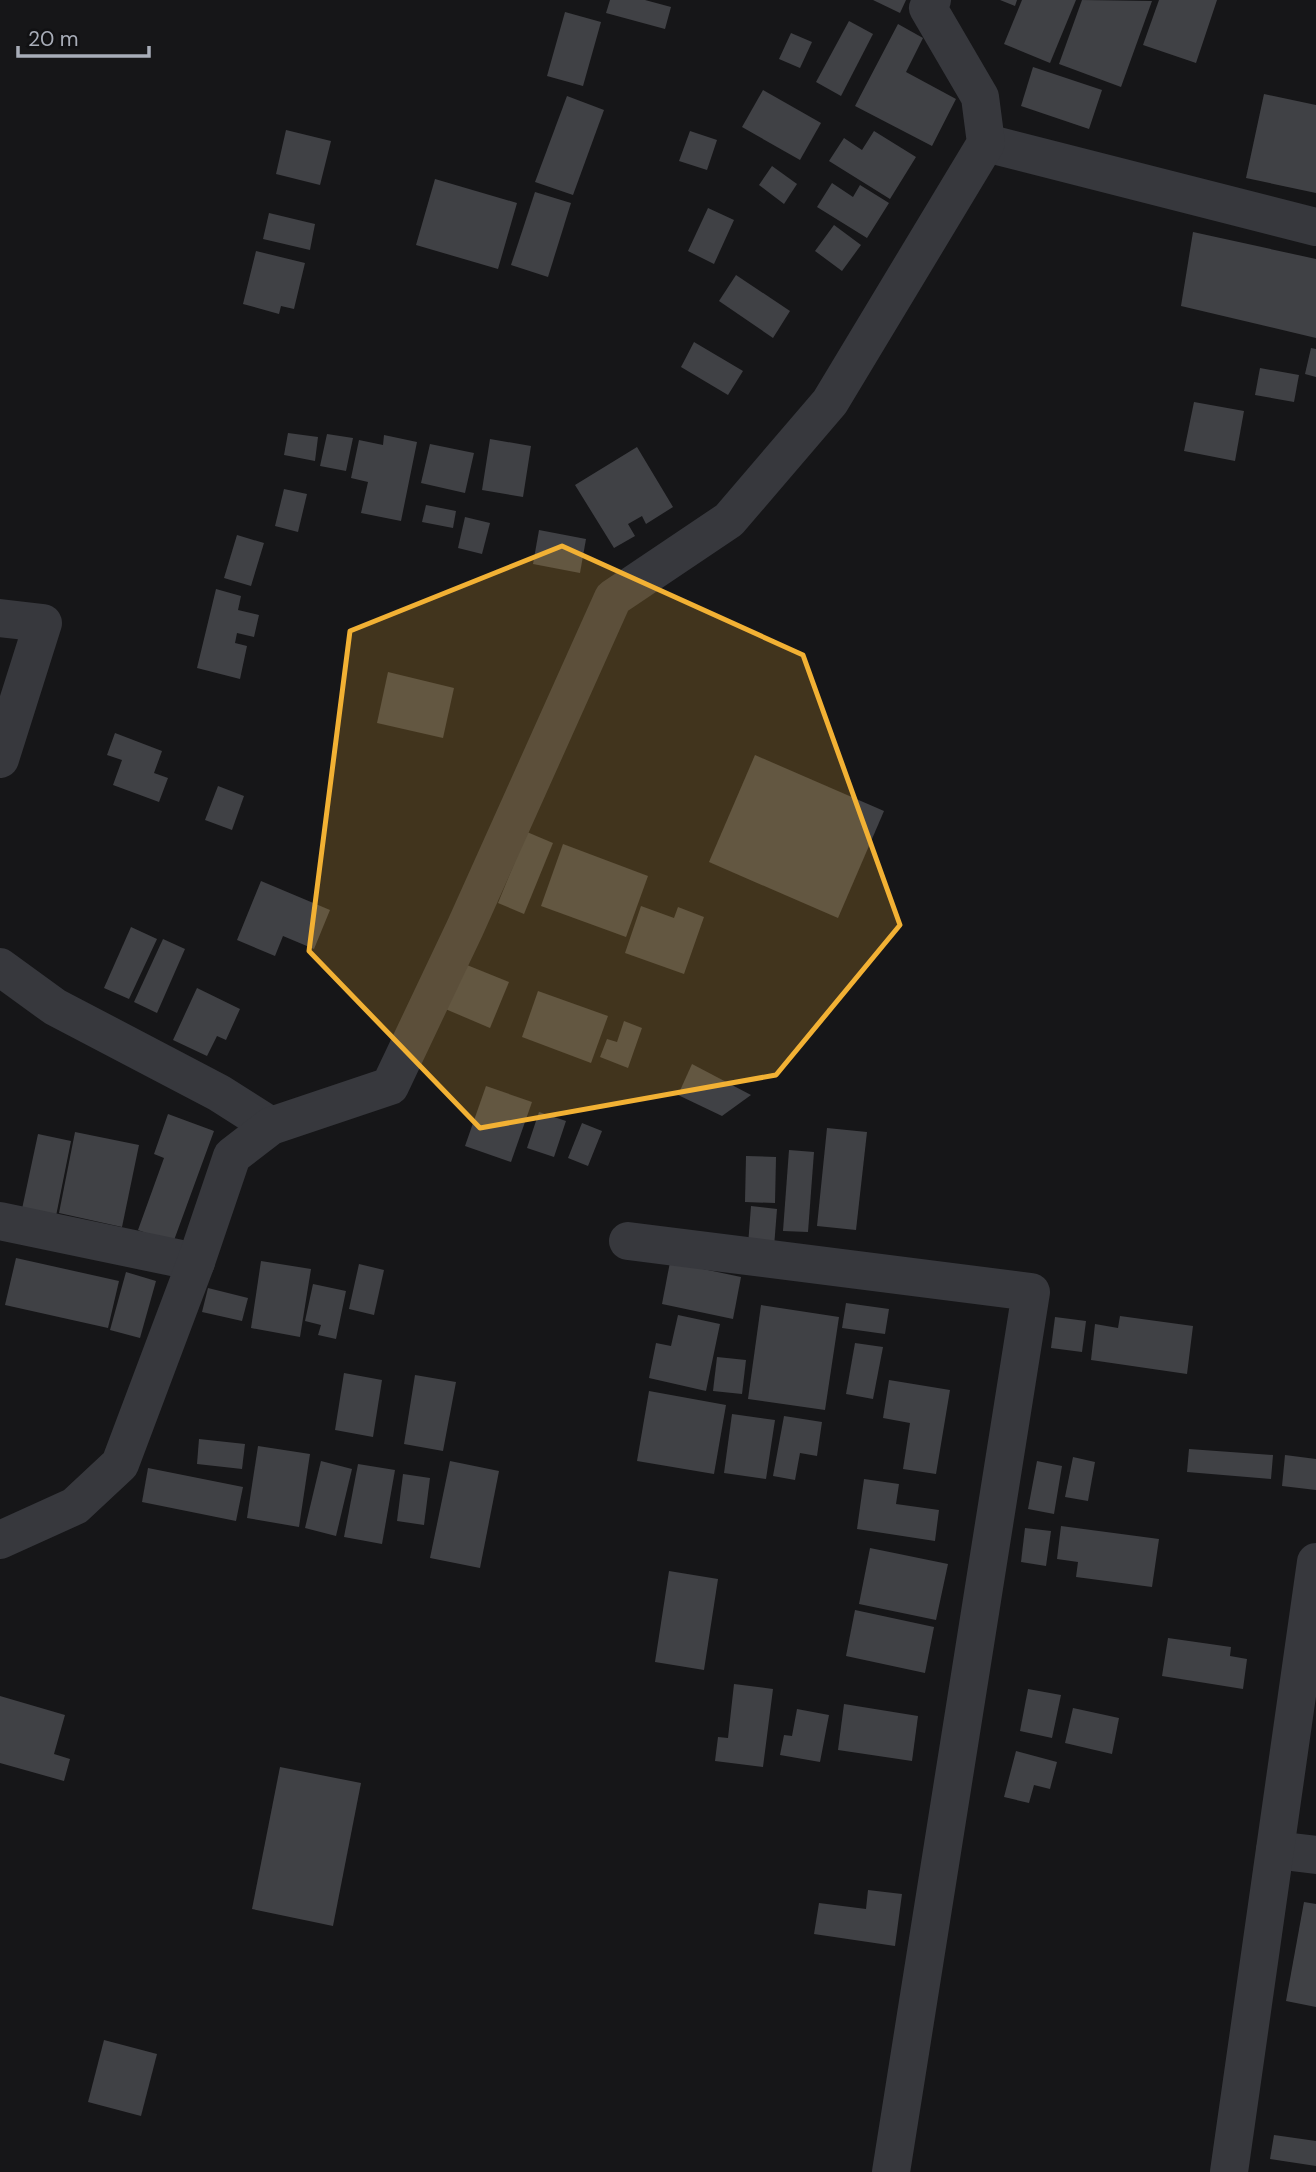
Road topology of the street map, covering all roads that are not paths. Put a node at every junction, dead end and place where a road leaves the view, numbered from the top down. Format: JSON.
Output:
{"nodes":[{"id":1,"x":932,"y":0,"type":"edge"},
{"id":2,"x":986,"y":143,"type":"junction"},
{"id":3,"x":1316,"y":228,"type":"edge"},
{"id":4,"x":0,"y":618,"type":"edge"},
{"id":5,"x":0,"y":759,"type":"edge"},
{"id":6,"x":0,"y":967,"type":"edge"},
{"id":7,"x":271,"y":1126,"type":"junction"},
{"id":8,"x":0,"y":1221,"type":"edge"},
{"id":9,"x":628,"y":1241,"type":"dead end"},
{"id":10,"x":196,"y":1262,"type":"junction"},
{"id":11,"x":0,"y":1540,"type":"edge"},
{"id":12,"x":1316,"y":1562,"type":"edge"},
{"id":13,"x":1275,"y":1850,"type":"junction"},
{"id":14,"x":1316,"y":1855,"type":"edge"},
{"id":15,"x":891,"y":2172,"type":"edge"},
{"id":16,"x":1229,"y":2172,"type":"edge"}],
"edges":[{"from":1,"to":2,"type":"street"},
{"from":2,"to":3,"type":"street"},
{"from":2,"to":7,"type":"street"},
{"from":4,"to":5,"type":"street"},
{"from":6,"to":7,"type":"street"},
{"from":7,"to":10,"type":"street"},
{"from":8,"to":10,"type":"street"},
{"from":9,"to":15,"type":"street"},
{"from":10,"to":11,"type":"street"},
{"from":12,"to":13,"type":"street"},
{"from":13,"to":14,"type":"street"},
{"from":13,"to":16,"type":"street"}]}
